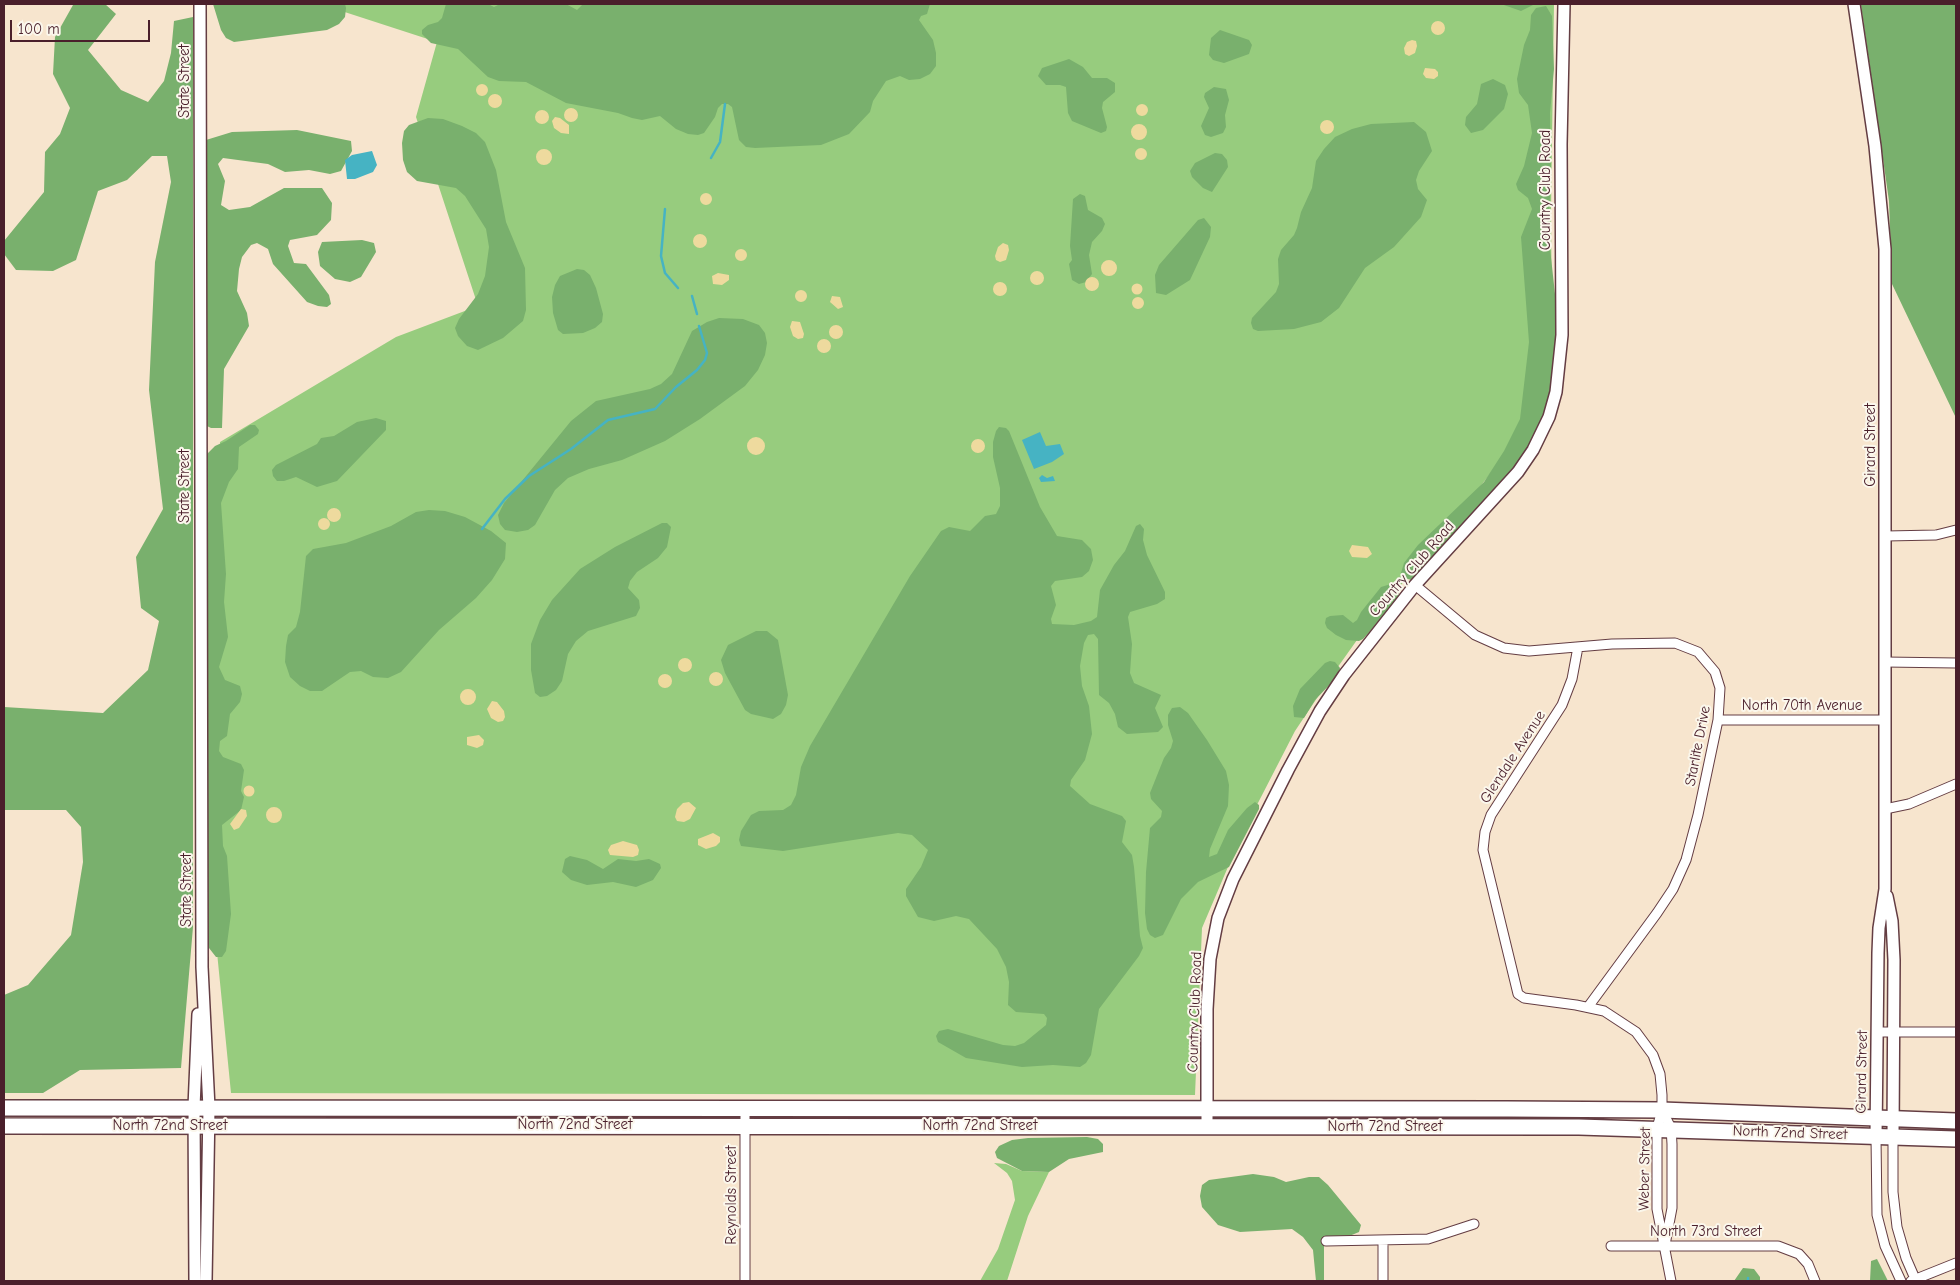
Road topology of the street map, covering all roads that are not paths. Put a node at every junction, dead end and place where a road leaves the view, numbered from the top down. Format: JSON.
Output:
{"nodes":[{"id":1,"x":200,"y":4,"type":"edge"},
{"id":2,"x":1564,"y":4,"type":"edge"},
{"id":3,"x":1854,"y":4,"type":"edge"},
{"id":4,"x":1956,"y":530,"type":"edge"},
{"id":5,"x":1886,"y":536,"type":"junction"},
{"id":6,"x":1415,"y":585,"type":"junction"},
{"id":7,"x":1578,"y":647,"type":"junction"},
{"id":8,"x":1886,"y":662,"type":"junction"},
{"id":9,"x":1952,"y":663,"type":"edge"},
{"id":10,"x":1718,"y":720,"type":"junction"},
{"id":11,"x":1885,"y":720,"type":"junction"},
{"id":12,"x":1956,"y":784,"type":"edge"},
{"id":13,"x":1885,"y":809,"type":"junction"},
{"id":14,"x":1885,"y":889,"type":"junction"},
{"id":15,"x":1588,"y":1007,"type":"junction"},
{"id":16,"x":1878,"y":1032,"type":"junction"},
{"id":17,"x":1894,"y":1032,"type":"junction"},
{"id":18,"x":1956,"y":1032,"type":"edge"},
{"id":19,"x":4,"y":1108,"type":"edge"},
{"id":20,"x":201,"y":1108,"type":"junction"},
{"id":21,"x":745,"y":1108,"type":"junction"},
{"id":22,"x":1207,"y":1110,"type":"junction"},
{"id":23,"x":1662,"y":1110,"type":"junction"},
{"id":24,"x":1877,"y":1119,"type":"junction"},
{"id":25,"x":1894,"y":1119,"type":"junction"},
{"id":26,"x":1956,"y":1121,"type":"edge"},
{"id":27,"x":4,"y":1126,"type":"edge"},
{"id":28,"x":201,"y":1126,"type":"junction"},
{"id":29,"x":745,"y":1126,"type":"junction"},
{"id":30,"x":1664,"y":1128,"type":"junction"},
{"id":31,"x":1207,"y":1132,"type":"junction"},
{"id":32,"x":1876,"y":1137,"type":"junction"},
{"id":33,"x":1893,"y":1137,"type":"junction"},
{"id":34,"x":1956,"y":1139,"type":"edge"},
{"id":35,"x":1474,"y":1224,"type":"dead end"},
{"id":36,"x":1326,"y":1241,"type":"dead end"},
{"id":37,"x":1383,"y":1241,"type":"junction"},
{"id":38,"x":1611,"y":1246,"type":"dead end"},
{"id":39,"x":1665,"y":1247,"type":"junction"},
{"id":40,"x":1956,"y":1263,"type":"edge"},
{"id":41,"x":195,"y":1281,"type":"edge"},
{"id":42,"x":206,"y":1281,"type":"edge"},
{"id":43,"x":745,"y":1281,"type":"edge"},
{"id":44,"x":1383,"y":1281,"type":"edge"},
{"id":45,"x":1671,"y":1281,"type":"edge"},
{"id":46,"x":1816,"y":1281,"type":"edge"},
{"id":47,"x":1901,"y":1281,"type":"edge"},
{"id":48,"x":1914,"y":1281,"type":"edge"}],
"edges":[{"from":1,"to":20,"type":"street","name":"State Street"},
{"from":2,"to":6,"type":"street","name":"Country Club Road"},
{"from":3,"to":5,"type":"street","name":"Girard Street"},
{"from":4,"to":5,"type":"street"},
{"from":5,"to":8,"type":"street","name":"Girard Street"},
{"from":6,"to":7,"type":"street","name":"Starlite Drive"},
{"from":6,"to":22,"type":"street","name":"Country Club Road"},
{"from":7,"to":10,"type":"street","name":"Starlite Drive"},
{"from":7,"to":15,"type":"street","name":"Glendale Avenue"},
{"from":8,"to":9,"type":"street"},
{"from":8,"to":11,"type":"street","name":"Girard Street"},
{"from":10,"to":11,"type":"street","name":"North 70th Avenue"},
{"from":10,"to":15,"type":"street","name":"Starlite Drive"},
{"from":11,"to":13,"type":"street","name":"Girard Street"},
{"from":12,"to":13,"type":"street"},
{"from":13,"to":14,"type":"street","name":"Girard Street"},
{"from":14,"to":16,"type":"street","name":"Girard Street"},
{"from":14,"to":17,"type":"street","name":"Girard Street"},
{"from":15,"to":23,"type":"street"},
{"from":16,"to":17,"type":"street"},
{"from":16,"to":24,"type":"street","name":"Girard Street"},
{"from":17,"to":18,"type":"street"},
{"from":17,"to":25,"type":"street","name":"Girard Street"},
{"from":19,"to":20,"type":"main road","name":"North 72nd Street"},
{"from":20,"to":21,"type":"main road","name":"North 72nd Street"},
{"from":20,"to":28,"type":"street","name":"State Street"},
{"from":21,"to":22,"type":"main road","name":"North 72nd Street"},
{"from":21,"to":29,"type":"street","name":"Reynolds Street"},
{"from":22,"to":23,"type":"main road","name":"North 72nd Street"},
{"from":22,"to":31,"type":"street","name":"Country Club Road"},
{"from":23,"to":24,"type":"main road","name":"North 72nd Street"},
{"from":23,"to":30,"type":"street","name":"Weber Street"},
{"from":23,"to":30,"type":"street","name":"Weber Street"},
{"from":24,"to":25,"type":"main road","name":"North 72nd Street"},
{"from":24,"to":32,"type":"street","name":"Girard Street"},
{"from":25,"to":26,"type":"main road","name":"North 72nd Street"},
{"from":25,"to":33,"type":"street","name":"Girard Street"},
{"from":27,"to":28,"type":"main road","name":"North 72nd Street"},
{"from":28,"to":29,"type":"main road","name":"North 72nd Street"},
{"from":28,"to":41,"type":"street","name":"State Street"},
{"from":28,"to":42,"type":"street","name":"State Street"},
{"from":29,"to":31,"type":"main road","name":"North 72nd Street"},
{"from":29,"to":43,"type":"street","name":"Reynolds Street"},
{"from":30,"to":31,"type":"main road","name":"North 72nd Street"},
{"from":30,"to":32,"type":"main road","name":"North 72nd Street"},
{"from":30,"to":39,"type":"street","name":"Weber Street"},
{"from":30,"to":39,"type":"street","name":"Weber Street"},
{"from":32,"to":33,"type":"main road","name":"North 72nd Street"},
{"from":32,"to":47,"type":"street","name":"Girard Street"},
{"from":33,"to":34,"type":"main road","name":"North 72nd Street"},
{"from":33,"to":48,"type":"street","name":"Girard Street"},
{"from":35,"to":37,"type":"street"},
{"from":36,"to":37,"type":"street"},
{"from":37,"to":44,"type":"street"},
{"from":38,"to":39,"type":"street","name":"North 73rd Street"},
{"from":39,"to":45,"type":"street","name":"Weber Street"},
{"from":39,"to":46,"type":"street","name":"North 73rd Street"},
{"from":40,"to":48,"type":"street"}]}
